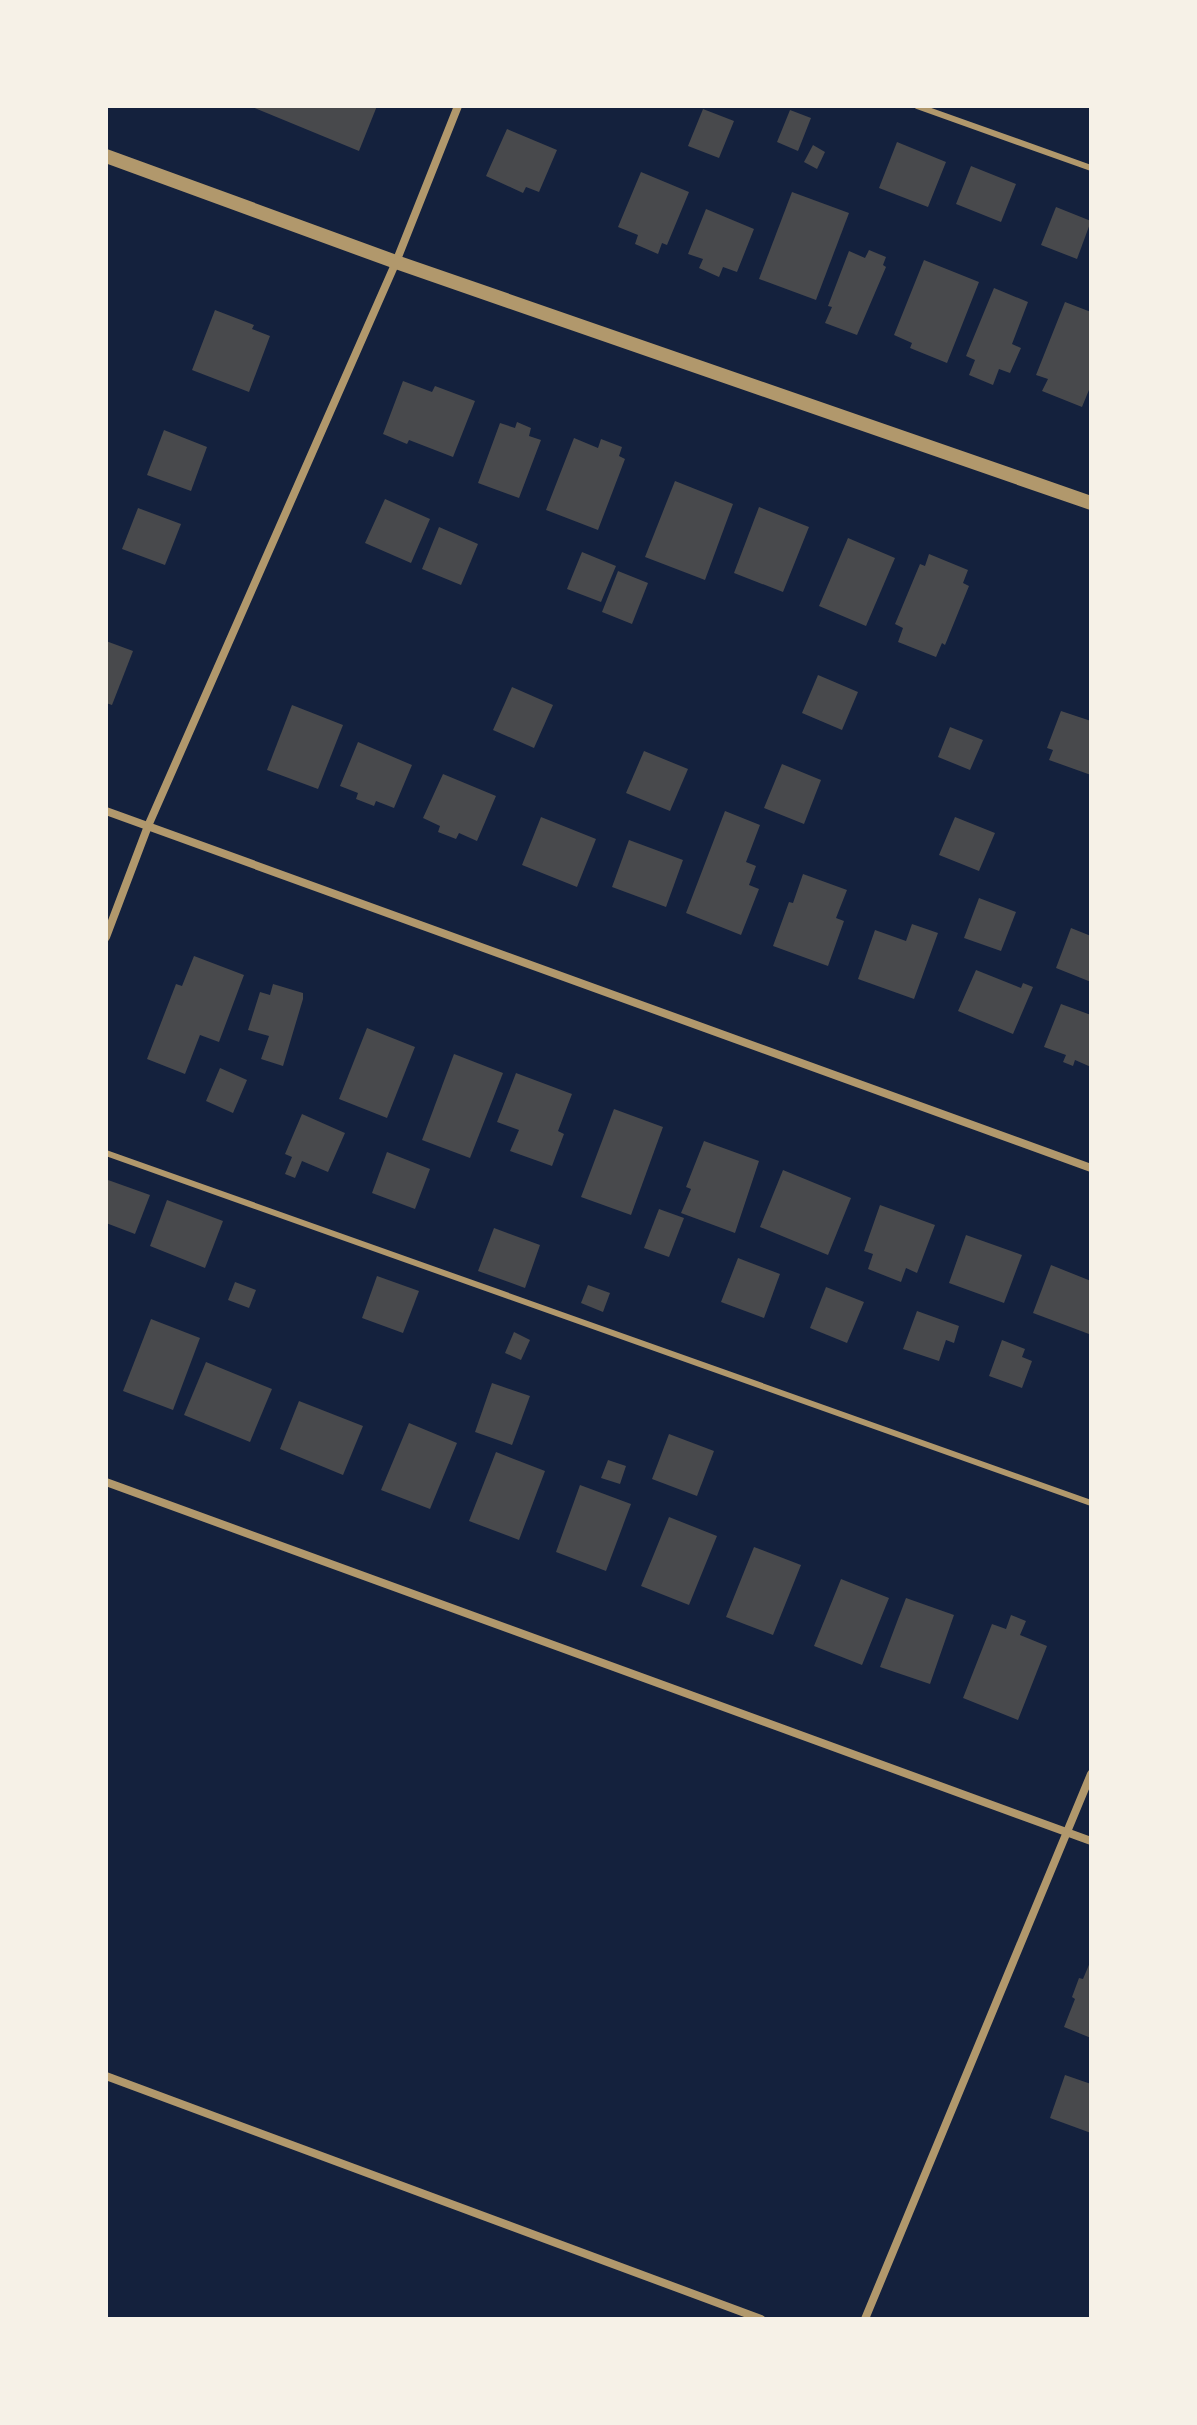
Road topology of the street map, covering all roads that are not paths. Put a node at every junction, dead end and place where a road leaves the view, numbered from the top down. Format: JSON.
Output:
{"nodes":[{"id":1,"x":458,"y":106,"type":"edge"},
{"id":2,"x":917,"y":106,"type":"edge"},
{"id":3,"x":106,"y":156,"type":"edge"},
{"id":4,"x":1091,"y":168,"type":"edge"},
{"id":5,"x":396,"y":262,"type":"junction"},
{"id":6,"x":1091,"y":503,"type":"edge"},
{"id":7,"x":106,"y":811,"type":"edge"},
{"id":8,"x":148,"y":826,"type":"junction"},
{"id":9,"x":106,"y":937,"type":"edge"},
{"id":10,"x":106,"y":1153,"type":"edge"},
{"id":11,"x":1091,"y":1168,"type":"edge"},
{"id":12,"x":106,"y":1482,"type":"edge"},
{"id":13,"x":1091,"y":1503,"type":"edge"},
{"id":14,"x":1091,"y":1774,"type":"edge"},
{"id":15,"x":1068,"y":1832,"type":"junction"},
{"id":16,"x":1091,"y":1841,"type":"edge"},
{"id":17,"x":106,"y":2076,"type":"edge"},
{"id":18,"x":761,"y":2319,"type":"edge"},
{"id":19,"x":865,"y":2319,"type":"edge"}],
"edges":[{"from":1,"to":5,"type":"street"},
{"from":2,"to":4,"type":"lane"},
{"from":3,"to":5,"type":"street"},
{"from":5,"to":6,"type":"street"},
{"from":5,"to":8,"type":"street"},
{"from":7,"to":8,"type":"street"},
{"from":8,"to":9,"type":"street"},
{"from":8,"to":11,"type":"street"},
{"from":10,"to":13,"type":"lane"},
{"from":12,"to":15,"type":"street"},
{"from":14,"to":15,"type":"street"},
{"from":15,"to":16,"type":"street"},
{"from":15,"to":19,"type":"street"},
{"from":17,"to":18,"type":"street"}]}
